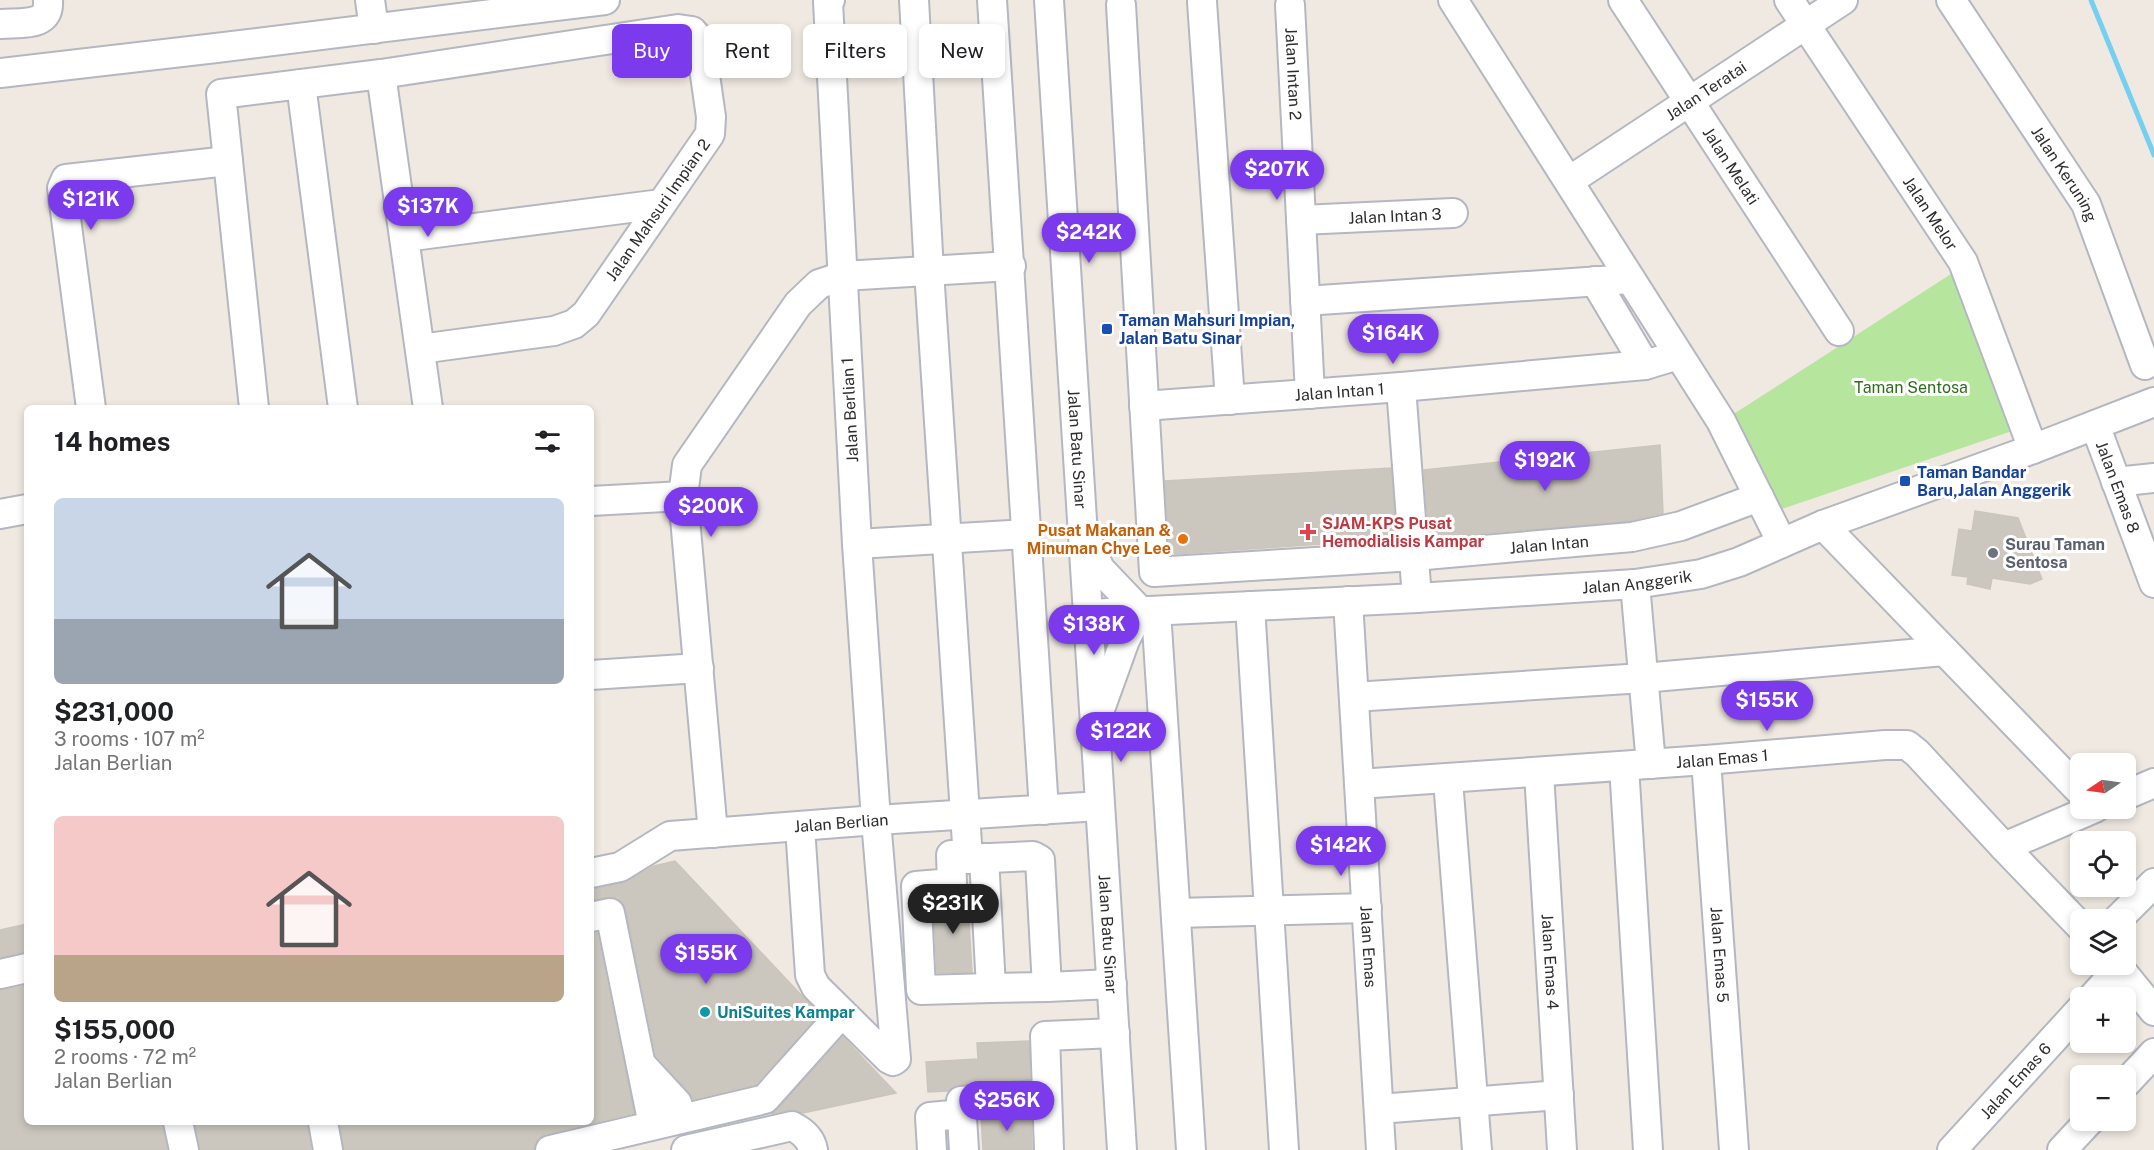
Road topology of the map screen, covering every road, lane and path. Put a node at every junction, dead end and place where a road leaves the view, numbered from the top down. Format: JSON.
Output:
{"nodes":[{"id":1,"x":48,"y":0,"type":"edge"},
{"id":2,"x":370,"y":0,"type":"edge"},
{"id":3,"x":605,"y":0,"type":"edge"},
{"id":4,"x":830,"y":0,"type":"edge"},
{"id":5,"x":914,"y":0,"type":"edge"},
{"id":6,"x":992,"y":0,"type":"edge"},
{"id":7,"x":1049,"y":0,"type":"edge"},
{"id":8,"x":1453,"y":0,"type":"edge"},
{"id":9,"x":1623,"y":0,"type":"edge"},
{"id":10,"x":1789,"y":0,"type":"edge"},
{"id":11,"x":1843,"y":0,"type":"edge"},
{"id":12,"x":1951,"y":0,"type":"edge"},
{"id":13,"x":1202,"y":2,"type":"dead end"},
{"id":14,"x":1121,"y":4,"type":"dead end"},
{"id":15,"x":1290,"y":4,"type":"dead end"},
{"id":16,"x":0,"y":24,"type":"edge"},
{"id":17,"x":1806,"y":26,"type":"junction"},
{"id":18,"x":374,"y":29,"type":"junction"},
{"id":19,"x":216,"y":48,"type":"junction"},
{"id":20,"x":0,"y":73,"type":"edge"},
{"id":21,"x":381,"y":74,"type":"junction"},
{"id":22,"x":301,"y":84,"type":"junction"},
{"id":23,"x":221,"y":94,"type":"junction"},
{"id":24,"x":1689,"y":102,"type":"junction"},
{"id":25,"x":228,"y":161,"type":"junction"},
{"id":26,"x":1569,"y":181,"type":"junction"},
{"id":27,"x":661,"y":204,"type":"junction"},
{"id":28,"x":1452,"y":213,"type":"dead end"},
{"id":29,"x":1301,"y":220,"type":"junction"},
{"id":30,"x":405,"y":237,"type":"junction"},
{"id":31,"x":1011,"y":266,"type":"junction"},
{"id":32,"x":929,"y":271,"type":"junction"},
{"id":33,"x":843,"y":276,"type":"junction"},
{"id":34,"x":1630,"y":279,"type":"junction"},
{"id":35,"x":1595,"y":281,"type":"junction"},
{"id":36,"x":1305,"y":301,"type":"junction"},
{"id":37,"x":1839,"y":331,"type":"dead end"},
{"id":38,"x":420,"y":348,"type":"junction"},
{"id":39,"x":1678,"y":355,"type":"junction"},
{"id":40,"x":1645,"y":365,"type":"junction"},
{"id":41,"x":2145,"y":365,"type":"dead end"},
{"id":42,"x":1401,"y":387,"type":"junction"},
{"id":43,"x":1310,"y":394,"type":"junction"},
{"id":44,"x":1230,"y":400,"type":"junction"},
{"id":45,"x":2154,"y":402,"type":"edge"},
{"id":46,"x":91,"y":405,"type":"edge"},
{"id":47,"x":254,"y":405,"type":"edge"},
{"id":48,"x":343,"y":405,"type":"edge"},
{"id":49,"x":428,"y":405,"type":"edge"},
{"id":50,"x":1144,"y":406,"type":"junction"},
{"id":51,"x":2095,"y":425,"type":"junction"},
{"id":52,"x":2033,"y":449,"type":"junction"},
{"id":53,"x":2154,"y":478,"type":"edge"},
{"id":54,"x":2116,"y":482,"type":"junction"},
{"id":55,"x":683,"y":496,"type":"junction"},
{"id":56,"x":1759,"y":497,"type":"junction"},
{"id":57,"x":594,"y":501,"type":"edge"},
{"id":58,"x":24,"y":510,"type":"edge"},
{"id":59,"x":0,"y":514,"type":"edge"},
{"id":60,"x":1823,"y":525,"type":"junction"},
{"id":61,"x":1083,"y":531,"type":"junction"},
{"id":62,"x":1028,"y":534,"type":"junction"},
{"id":63,"x":948,"y":538,"type":"junction"},
{"id":64,"x":1782,"y":543,"type":"junction"},
{"id":65,"x":857,"y":544,"type":"junction"},
{"id":66,"x":1414,"y":556,"type":"junction"},
{"id":67,"x":2154,"y":583,"type":"edge"},
{"id":68,"x":1635,"y":584,"type":"junction"},
{"id":69,"x":1417,"y":598,"type":"junction"},
{"id":70,"x":1348,"y":602,"type":"junction"},
{"id":71,"x":1250,"y":606,"type":"junction"},
{"id":72,"x":1148,"y":611,"type":"junction"},
{"id":73,"x":1088,"y":614,"type":"junction"},
{"id":74,"x":1944,"y":651,"type":"junction"},
{"id":75,"x":699,"y":668,"type":"junction"},
{"id":76,"x":594,"y":675,"type":"edge"},
{"id":77,"x":1643,"y":678,"type":"junction"},
{"id":78,"x":1354,"y":697,"type":"junction"},
{"id":79,"x":1095,"y":723,"type":"junction"},
{"id":80,"x":1706,"y":760,"type":"junction"},
{"id":81,"x":1652,"y":764,"type":"junction"},
{"id":82,"x":1624,"y":766,"type":"junction"},
{"id":83,"x":1539,"y":773,"type":"junction"},
{"id":84,"x":1448,"y":780,"type":"junction"},
{"id":85,"x":2070,"y":781,"type":"edge"},
{"id":86,"x":2154,"y":783,"type":"edge"},
{"id":87,"x":1359,"y":784,"type":"junction"},
{"id":88,"x":2136,"y":791,"type":"edge"},
{"id":89,"x":1100,"y":806,"type":"junction"},
{"id":90,"x":1044,"y":810,"type":"junction"},
{"id":91,"x":965,"y":816,"type":"junction"},
{"id":92,"x":2070,"y":819,"type":"edge"},
{"id":93,"x":876,"y":820,"type":"junction"},
{"id":94,"x":800,"y":827,"type":"junction"},
{"id":95,"x":713,"y":833,"type":"junction"},
{"id":96,"x":2004,"y":847,"type":"junction"},
{"id":97,"x":976,"y":856,"type":"junction"},
{"id":98,"x":594,"y":872,"type":"edge"},
{"id":99,"x":2154,"y":883,"type":"edge"},
{"id":100,"x":1367,"y":908,"type":"junction"},
{"id":101,"x":2127,"y":909,"type":"edge"},
{"id":102,"x":1269,"y":911,"type":"junction"},
{"id":103,"x":1176,"y":913,"type":"junction"},
{"id":104,"x":601,"y":915,"type":"edge"},
{"id":105,"x":2070,"y":916,"type":"edge"},
{"id":106,"x":24,"y":969,"type":"edge"},
{"id":107,"x":0,"y":974,"type":"edge"},
{"id":108,"x":2111,"y":975,"type":"edge"},
{"id":109,"x":2125,"y":975,"type":"edge"},
{"id":110,"x":1112,"y":984,"type":"junction"},
{"id":111,"x":1047,"y":987,"type":"junction"},
{"id":112,"x":2101,"y":987,"type":"edge"},
{"id":113,"x":992,"y":988,"type":"junction"},
{"id":114,"x":2154,"y":1011,"type":"edge"},
{"id":115,"x":842,"y":1013,"type":"junction"},
{"id":116,"x":2070,"y":1021,"type":"edge"},
{"id":117,"x":1115,"y":1033,"type":"junction"},
{"id":118,"x":2154,"y":1053,"type":"edge"},
{"id":119,"x":641,"y":1064,"type":"junction"},
{"id":120,"x":2136,"y":1072,"type":"edge"},
{"id":121,"x":1047,"y":1094,"type":"junction"},
{"id":122,"x":1559,"y":1095,"type":"junction"},
{"id":123,"x":1473,"y":1103,"type":"junction"},
{"id":124,"x":1379,"y":1108,"type":"junction"},
{"id":125,"x":962,"y":1114,"type":"junction"},
{"id":126,"x":682,"y":1119,"type":"junction"},
{"id":127,"x":179,"y":1125,"type":"edge"},
{"id":128,"x":324,"y":1125,"type":"edge"},
{"id":129,"x":653,"y":1125,"type":"junction"},
{"id":130,"x":2080,"y":1131,"type":"edge"},
{"id":131,"x":184,"y":1150,"type":"edge"},
{"id":132,"x":328,"y":1150,"type":"edge"},
{"id":133,"x":550,"y":1150,"type":"edge"},
{"id":134,"x":686,"y":1150,"type":"edge"},
{"id":135,"x":813,"y":1150,"type":"edge"},
{"id":136,"x":932,"y":1150,"type":"edge"},
{"id":137,"x":964,"y":1150,"type":"edge"},
{"id":138,"x":1049,"y":1150,"type":"edge"},
{"id":139,"x":1122,"y":1150,"type":"edge"},
{"id":140,"x":1191,"y":1150,"type":"edge"},
{"id":141,"x":1284,"y":1150,"type":"edge"},
{"id":142,"x":1381,"y":1150,"type":"edge"},
{"id":143,"x":1477,"y":1150,"type":"edge"},
{"id":144,"x":1562,"y":1150,"type":"edge"},
{"id":145,"x":1648,"y":1150,"type":"edge"},
{"id":146,"x":1734,"y":1150,"type":"edge"},
{"id":147,"x":1952,"y":1150,"type":"edge"},
{"id":148,"x":2062,"y":1150,"type":"edge"}],
"edges":[{"from":1,"to":16,"type":"street"},
{"from":2,"to":18,"type":"street"},
{"from":3,"to":18,"type":"street"},
{"from":4,"to":33,"type":"street","name":"Jalan Berlian 1"},
{"from":5,"to":32,"type":"street"},
{"from":6,"to":31,"type":"street"},
{"from":7,"to":61,"type":"street","name":"Jalan Batu Sinar"},
{"from":8,"to":26,"type":"street"},
{"from":9,"to":24,"type":"street","name":"Jalan Melati"},
{"from":10,"to":17,"type":"street","name":"Jalan Melor"},
{"from":11,"to":17,"type":"street","name":"Jalan Teratai"},
{"from":12,"to":41,"type":"street","name":"Jalan Keruning"},
{"from":13,"to":44,"type":"street"},
{"from":14,"to":50,"type":"street"},
{"from":15,"to":29,"type":"street","name":"Jalan Intan 2"},
{"from":17,"to":24,"type":"street","name":"Jalan Teratai"},
{"from":17,"to":52,"type":"street","name":"Jalan Melor"},
{"from":18,"to":19,"type":"street"},
{"from":19,"to":20,"type":"street"},
{"from":19,"to":23,"type":"street"},
{"from":21,"to":22,"type":"street"},
{"from":21,"to":27,"type":"street","name":"Jalan Mahsuri Impian 2"},
{"from":21,"to":30,"type":"street"},
{"from":22,"to":23,"type":"street"},
{"from":22,"to":48,"type":"street"},
{"from":23,"to":25,"type":"street"},
{"from":24,"to":26,"type":"street","name":"Jalan Teratai"},
{"from":24,"to":37,"type":"street","name":"Jalan Melati"},
{"from":25,"to":46,"type":"street"},
{"from":25,"to":47,"type":"street"},
{"from":26,"to":34,"type":"street"},
{"from":27,"to":30,"type":"street"},
{"from":27,"to":38,"type":"street","name":"Jalan Mahsuri Impian 2"},
{"from":28,"to":29,"type":"street","name":"Jalan Intan 3"},
{"from":29,"to":36,"type":"street","name":"Jalan Intan 2"},
{"from":30,"to":38,"type":"street"},
{"from":31,"to":32,"type":"street"},
{"from":31,"to":62,"type":"street"},
{"from":32,"to":33,"type":"street"},
{"from":32,"to":63,"type":"street"},
{"from":33,"to":55,"type":"street"},
{"from":33,"to":65,"type":"street","name":"Jalan Berlian 1"},
{"from":34,"to":35,"type":"street"},
{"from":34,"to":39,"type":"street"},
{"from":35,"to":36,"type":"street"},
{"from":35,"to":40,"type":"street"},
{"from":36,"to":43,"type":"street","name":"Jalan Intan 2"},
{"from":38,"to":49,"type":"street"},
{"from":39,"to":40,"type":"street","name":"Jalan Intan 1"},
{"from":39,"to":56,"type":"street"},
{"from":40,"to":42,"type":"street","name":"Jalan Intan 1"},
{"from":42,"to":43,"type":"street","name":"Jalan Intan 1"},
{"from":42,"to":66,"type":"street"},
{"from":43,"to":44,"type":"street","name":"Jalan Intan 1"},
{"from":44,"to":50,"type":"street","name":"Jalan Intan 1"},
{"from":45,"to":51,"type":"street","name":"Jalan Anggerik"},
{"from":50,"to":66,"type":"street","name":"Jalan Intan"},
{"from":51,"to":52,"type":"street","name":"Jalan Anggerik"},
{"from":51,"to":54,"type":"street","name":"Jalan Emas 8"},
{"from":52,"to":60,"type":"street","name":"Jalan Anggerik"},
{"from":53,"to":54,"type":"street"},
{"from":54,"to":67,"type":"street","name":"Jalan Emas 8"},
{"from":55,"to":57,"type":"street"},
{"from":55,"to":75,"type":"street"},
{"from":56,"to":64,"type":"street"},
{"from":56,"to":66,"type":"street","name":"Jalan Intan"},
{"from":58,"to":59,"type":"street"},
{"from":60,"to":64,"type":"street","name":"Jalan Anggerik"},
{"from":60,"to":74,"type":"street"},
{"from":61,"to":72,"type":"street"},
{"from":61,"to":73,"type":"street","name":"Jalan Batu Sinar"},
{"from":62,"to":63,"type":"street"},
{"from":62,"to":90,"type":"street"},
{"from":63,"to":65,"type":"street"},
{"from":63,"to":91,"type":"street"},
{"from":64,"to":68,"type":"street","name":"Jalan Anggerik"},
{"from":65,"to":93,"type":"street","name":"Jalan Berlian 1"},
{"from":66,"to":69,"type":"street"},
{"from":68,"to":69,"type":"street","name":"Jalan Anggerik"},
{"from":68,"to":77,"type":"street"},
{"from":69,"to":70,"type":"street","name":"Jalan Anggerik"},
{"from":70,"to":71,"type":"street","name":"Jalan Anggerik"},
{"from":70,"to":78,"type":"street","name":"Jalan Emas"},
{"from":71,"to":72,"type":"street","name":"Jalan Anggerik"},
{"from":71,"to":102,"type":"street"},
{"from":72,"to":73,"type":"street","name":"Jalan Anggerik"},
{"from":72,"to":79,"type":"street"},
{"from":72,"to":103,"type":"street"},
{"from":73,"to":79,"type":"street","name":"Jalan Batu Sinar"},
{"from":74,"to":77,"type":"street"},
{"from":74,"to":85,"type":"street"},
{"from":75,"to":76,"type":"street"},
{"from":75,"to":95,"type":"street"},
{"from":77,"to":78,"type":"street"},
{"from":77,"to":81,"type":"street"},
{"from":78,"to":87,"type":"street","name":"Jalan Emas"},
{"from":79,"to":89,"type":"street","name":"Jalan Batu Sinar"},
{"from":80,"to":81,"type":"street","name":"Jalan Emas 1"},
{"from":80,"to":96,"type":"street","name":"Jalan Emas 1"},
{"from":80,"to":146,"type":"street","name":"Jalan Emas 5"},
{"from":81,"to":82,"type":"street","name":"Jalan Emas 1"},
{"from":82,"to":83,"type":"street","name":"Jalan Emas 1"},
{"from":82,"to":145,"type":"street"},
{"from":83,"to":84,"type":"street","name":"Jalan Emas 1"},
{"from":83,"to":122,"type":"street","name":"Jalan Emas 4"},
{"from":84,"to":87,"type":"street","name":"Jalan Emas 1"},
{"from":84,"to":123,"type":"street"},
{"from":86,"to":88,"type":"street"},
{"from":87,"to":100,"type":"street","name":"Jalan Emas"},
{"from":89,"to":90,"type":"street","name":"Jalan Berlian"},
{"from":89,"to":110,"type":"street","name":"Jalan Batu Sinar"},
{"from":90,"to":91,"type":"street","name":"Jalan Berlian"},
{"from":91,"to":93,"type":"street","name":"Jalan Berlian"},
{"from":91,"to":97,"type":"street"},
{"from":92,"to":96,"type":"street"},
{"from":93,"to":94,"type":"street","name":"Jalan Berlian"},
{"from":93,"to":115,"type":"street","name":"Jalan Berlian 1"},
{"from":94,"to":95,"type":"street","name":"Jalan Berlian"},
{"from":94,"to":115,"type":"street"},
{"from":95,"to":98,"type":"street","name":"Jalan Berlian"},
{"from":96,"to":105,"type":"street","name":"Jalan Emas 1"},
{"from":97,"to":111,"type":"street"},
{"from":97,"to":113,"type":"street"},
{"from":97,"to":113,"type":"street"},
{"from":99,"to":101,"type":"street"},
{"from":100,"to":102,"type":"street"},
{"from":100,"to":124,"type":"street","name":"Jalan Emas"},
{"from":102,"to":103,"type":"street"},
{"from":102,"to":141,"type":"street"},
{"from":103,"to":140,"type":"street"},
{"from":104,"to":119,"type":"street"},
{"from":106,"to":107,"type":"street"},
{"from":108,"to":112,"type":"street"},
{"from":109,"to":114,"type":"street"},
{"from":110,"to":111,"type":"street"},
{"from":110,"to":117,"type":"street","name":"Jalan Batu Sinar"},
{"from":111,"to":113,"type":"street"},
{"from":115,"to":126,"type":"street"},
{"from":116,"to":147,"type":"street","name":"Jalan Emas 6"},
{"from":117,"to":121,"type":"street"},
{"from":117,"to":139,"type":"street","name":"Jalan Batu Sinar"},
{"from":118,"to":120,"type":"street"},
{"from":119,"to":126,"type":"street"},
{"from":119,"to":129,"type":"street"},
{"from":121,"to":125,"type":"street"},
{"from":121,"to":138,"type":"street"},
{"from":122,"to":123,"type":"street"},
{"from":122,"to":144,"type":"street","name":"Jalan Emas 4"},
{"from":123,"to":124,"type":"street"},
{"from":123,"to":143,"type":"street"},
{"from":124,"to":142,"type":"street","name":"Jalan Emas"},
{"from":125,"to":136,"type":"street"},
{"from":125,"to":137,"type":"street"},
{"from":126,"to":129,"type":"street"},
{"from":127,"to":131,"type":"street"},
{"from":128,"to":132,"type":"street"},
{"from":129,"to":133,"type":"street"},
{"from":130,"to":148,"type":"street"},
{"from":134,"to":135,"type":"street"}]}
